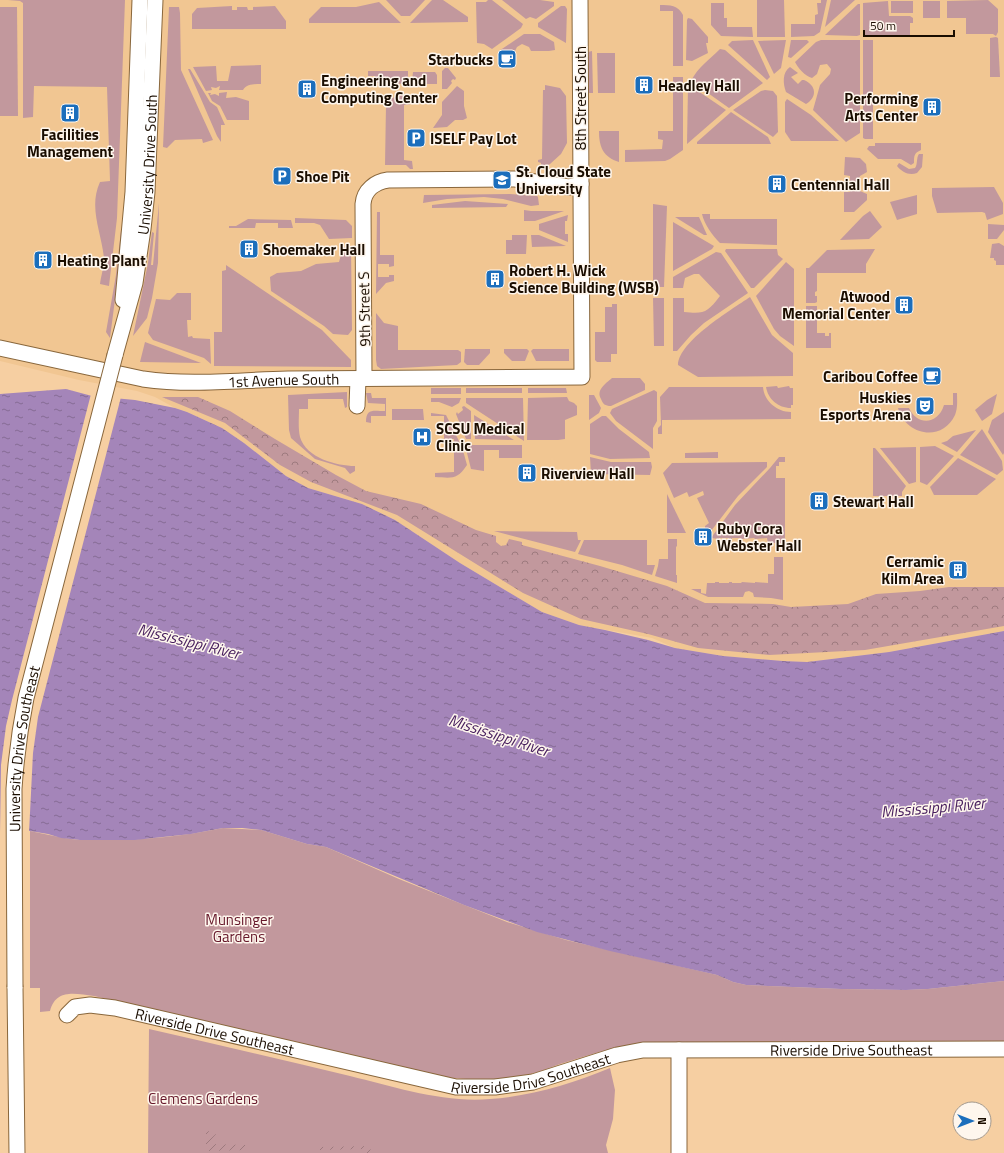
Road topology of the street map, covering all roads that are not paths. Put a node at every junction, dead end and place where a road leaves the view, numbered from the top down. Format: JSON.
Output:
{"nodes":[{"id":1,"x":140,"y":0,"type":"edge"},
{"id":2,"x":155,"y":0,"type":"edge"},
{"id":3,"x":580,"y":0,"type":"edge"},
{"id":4,"x":580,"y":184,"type":"junction"},
{"id":5,"x":122,"y":328,"type":"junction"},
{"id":6,"x":0,"y":348,"type":"edge"},
{"id":7,"x":116,"y":355,"type":"joint"},
{"id":8,"x":572,"y":377,"type":"joint"},
{"id":9,"x":361,"y":379,"type":"junction"},
{"id":10,"x":357,"y":406,"type":"dead end"},
{"id":11,"x":67,"y":1015,"type":"dead end"},
{"id":12,"x":1004,"y":1049,"type":"edge"},
{"id":13,"x":679,"y":1050,"type":"junction"},
{"id":14,"x":17,"y":1153,"type":"edge"},
{"id":15,"x":679,"y":1153,"type":"edge"}],
"edges":[{"from":1,"to":5,"type":"street","name":"University Drive South"},
{"from":2,"to":5,"type":"street","name":"University Drive South"},
{"from":3,"to":4,"type":"street","name":"8th Street South"},
{"from":4,"to":8,"type":"street","name":"8th Street South"},
{"from":4,"to":9,"type":"street","name":"9th Street S"},
{"from":5,"to":7,"type":"street","name":"University Drive South"},
{"from":6,"to":9,"type":"street","name":"1st Avenue South"},
{"from":7,"to":14,"type":"street","name":"University Drive Southeast","bridge":true},
{"from":8,"to":9,"type":"street","name":"1st Avenue South"},
{"from":9,"to":10,"type":"street","name":"9th Street S"},
{"from":11,"to":13,"type":"street","name":"Riverside Drive Southeast"},
{"from":12,"to":13,"type":"street","name":"Riverside Drive Southeast"},
{"from":13,"to":15,"type":"street"}]}
